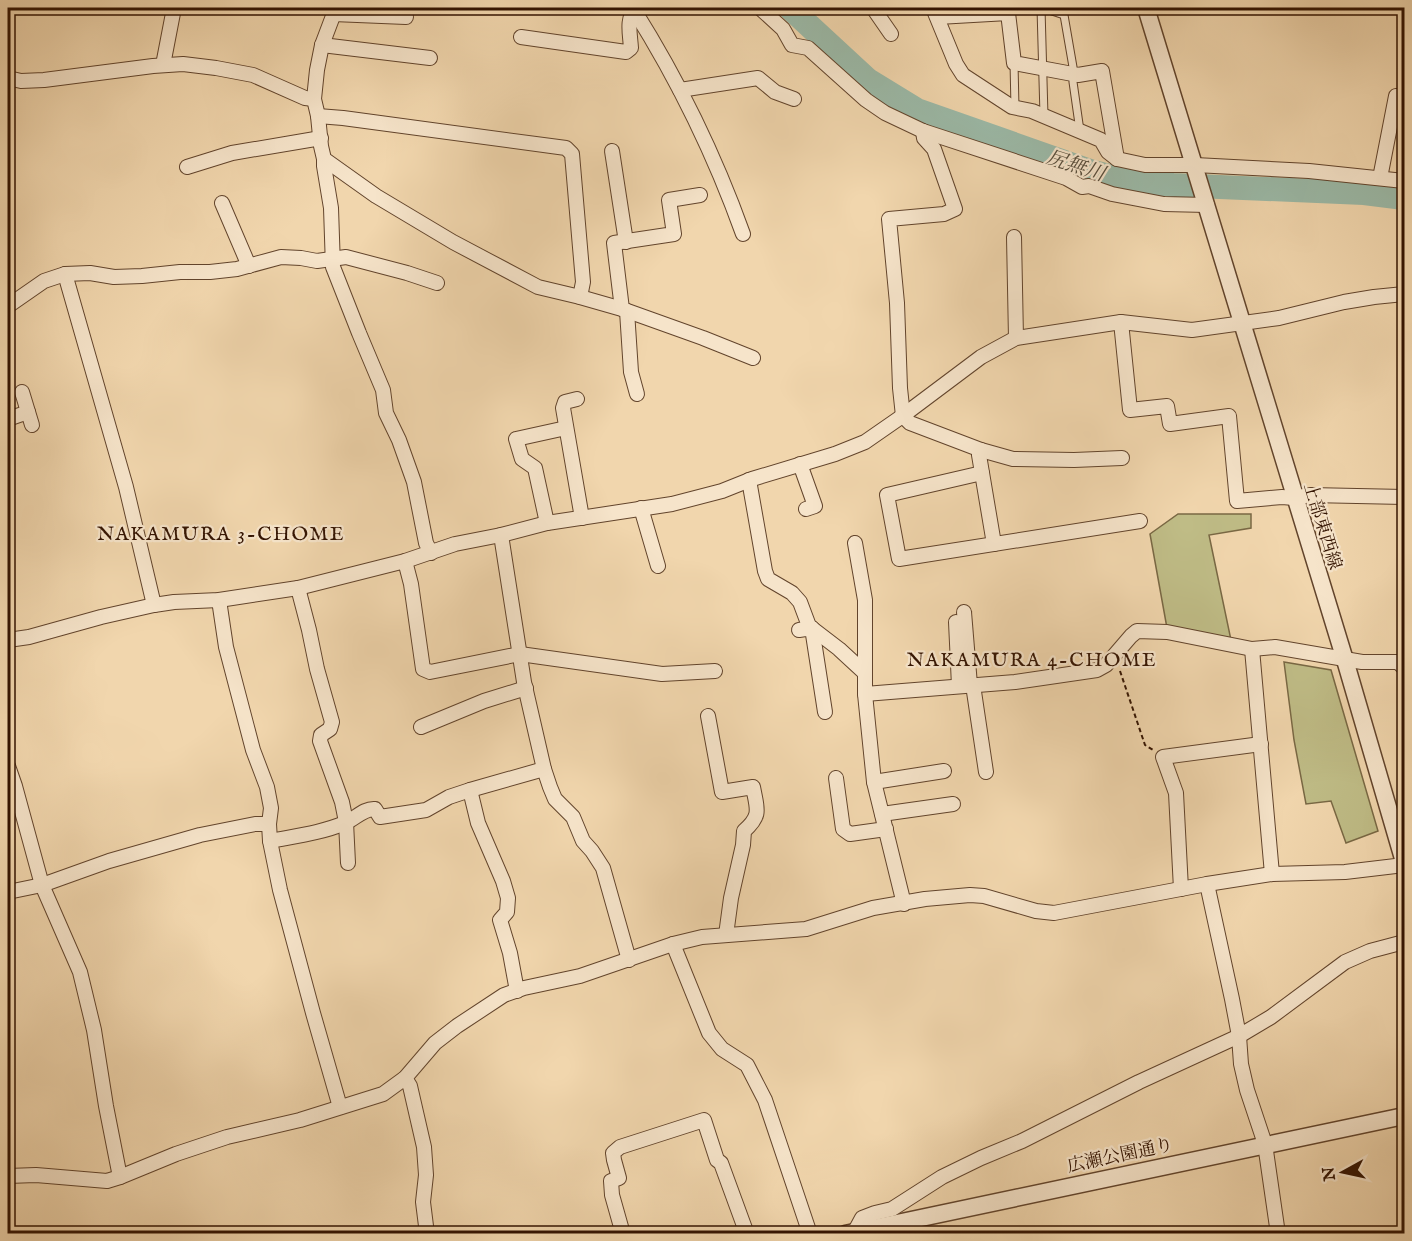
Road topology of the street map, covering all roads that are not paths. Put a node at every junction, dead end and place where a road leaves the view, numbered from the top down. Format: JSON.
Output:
{"nodes":[{"id":1,"x":174,"y":8,"type":"edge"},
{"id":2,"x":633,"y":8,"type":"edge"},
{"id":3,"x":760,"y":8,"type":"edge"},
{"id":4,"x":873,"y":8,"type":"edge"},
{"id":5,"x":954,"y":8,"type":"edge"},
{"id":6,"x":1042,"y":8,"type":"edge"},
{"id":7,"x":1146,"y":8,"type":"edge"},
{"id":8,"x":1009,"y":10,"type":"edge"},
{"id":9,"x":334,"y":11,"type":"edge"},
{"id":10,"x":935,"y":12,"type":"edge"},
{"id":11,"x":406,"y":17,"type":"dead end"},
{"id":12,"x":891,"y":34,"type":"dead end"},
{"id":13,"x":521,"y":37,"type":"dead end"},
{"id":14,"x":322,"y":45,"type":"junction"},
{"id":15,"x":430,"y":58,"type":"dead end"},
{"id":16,"x":1014,"y":63,"type":"junction"},
{"id":17,"x":163,"y":65,"type":"junction"},
{"id":18,"x":1043,"y":68,"type":"junction"},
{"id":19,"x":1073,"y":74,"type":"junction"},
{"id":20,"x":8,"y":78,"type":"edge"},
{"id":21,"x":680,"y":90,"type":"junction"},
{"id":22,"x":1404,"y":97,"type":"edge"},
{"id":23,"x":314,"y":99,"type":"junction"},
{"id":24,"x":794,"y":99,"type":"dead end"},
{"id":25,"x":1015,"y":108,"type":"junction"},
{"id":26,"x":318,"y":116,"type":"junction"},
{"id":27,"x":1044,"y":116,"type":"junction"},
{"id":28,"x":923,"y":130,"type":"junction"},
{"id":29,"x":1080,"y":131,"type":"junction"},
{"id":30,"x":321,"y":138,"type":"junction"},
{"id":31,"x":612,"y":151,"type":"dead end"},
{"id":32,"x":324,"y":159,"type":"junction"},
{"id":33,"x":1117,"y":159,"type":"junction"},
{"id":34,"x":187,"y":167,"type":"dead end"},
{"id":35,"x":1196,"y":169,"type":"junction"},
{"id":36,"x":1380,"y":178,"type":"junction"},
{"id":37,"x":1404,"y":181,"type":"edge"},
{"id":38,"x":700,"y":195,"type":"dead end"},
{"id":39,"x":222,"y":203,"type":"dead end"},
{"id":40,"x":1206,"y":203,"type":"junction"},
{"id":41,"x":743,"y":234,"type":"dead end"},
{"id":42,"x":1014,"y":237,"type":"dead end"},
{"id":43,"x":626,"y":242,"type":"junction"},
{"id":44,"x":333,"y":259,"type":"junction"},
{"id":45,"x":249,"y":266,"type":"junction"},
{"id":46,"x":65,"y":274,"type":"junction"},
{"id":47,"x":437,"y":283,"type":"dead end"},
{"id":48,"x":1404,"y":294,"type":"edge"},
{"id":49,"x":580,"y":297,"type":"junction"},
{"id":50,"x":8,"y":306,"type":"edge"},
{"id":51,"x":625,"y":310,"type":"junction"},
{"id":52,"x":1121,"y":322,"type":"junction"},
{"id":53,"x":1241,"y":323,"type":"junction"},
{"id":54,"x":1016,"y":338,"type":"junction"},
{"id":55,"x":753,"y":358,"type":"dead end"},
{"id":56,"x":22,"y":392,"type":"dead end"},
{"id":57,"x":637,"y":394,"type":"dead end"},
{"id":58,"x":577,"y":399,"type":"dead end"},
{"id":59,"x":903,"y":416,"type":"junction"},
{"id":60,"x":8,"y":419,"type":"edge"},
{"id":61,"x":567,"y":428,"type":"junction"},
{"id":62,"x":981,"y":450,"type":"junction"},
{"id":63,"x":1122,"y":458,"type":"dead end"},
{"id":64,"x":800,"y":464,"type":"junction"},
{"id":65,"x":982,"y":473,"type":"junction"},
{"id":66,"x":749,"y":480,"type":"junction"},
{"id":67,"x":1404,"y":497,"type":"edge"},
{"id":68,"x":1294,"y":498,"type":"junction"},
{"id":69,"x":641,"y":508,"type":"junction"},
{"id":70,"x":806,"y":509,"type":"dead end"},
{"id":71,"x":582,"y":518,"type":"junction"},
{"id":72,"x":1140,"y":521,"type":"dead end"},
{"id":73,"x":547,"y":524,"type":"junction"},
{"id":74,"x":501,"y":535,"type":"junction"},
{"id":75,"x":855,"y":543,"type":"dead end"},
{"id":76,"x":994,"y":544,"type":"junction"},
{"id":77,"x":431,"y":553,"type":"junction"},
{"id":78,"x":405,"y":561,"type":"junction"},
{"id":79,"x":658,"y":566,"type":"dead end"},
{"id":80,"x":298,"y":588,"type":"junction"},
{"id":81,"x":219,"y":600,"type":"junction"},
{"id":82,"x":154,"y":606,"type":"junction"},
{"id":83,"x":959,"y":613,"type":"dead end"},
{"id":84,"x":806,"y":629,"type":"junction"},
{"id":85,"x":8,"y":640,"type":"edge"},
{"id":86,"x":1252,"y":649,"type":"junction"},
{"id":87,"x":520,"y":654,"type":"junction"},
{"id":88,"x":1345,"y":660,"type":"junction"},
{"id":89,"x":1404,"y":668,"type":"edge"},
{"id":90,"x":716,"y":671,"type":"dead end"},
{"id":91,"x":865,"y":673,"type":"junction"},
{"id":92,"x":967,"y":685,"type":"junction"},
{"id":93,"x":526,"y":688,"type":"junction"},
{"id":94,"x":866,"y":694,"type":"junction"},
{"id":95,"x":825,"y":712,"type":"dead end"},
{"id":96,"x":708,"y":716,"type":"dead end"},
{"id":97,"x":420,"y":728,"type":"dead end"},
{"id":98,"x":1261,"y":744,"type":"junction"},
{"id":99,"x":8,"y":766,"type":"edge"},
{"id":100,"x":544,"y":769,"type":"junction"},
{"id":101,"x":944,"y":771,"type":"dead end"},
{"id":102,"x":986,"y":772,"type":"dead end"},
{"id":103,"x":836,"y":778,"type":"dead end"},
{"id":104,"x":874,"y":782,"type":"junction"},
{"id":105,"x":470,"y":790,"type":"junction"},
{"id":106,"x":953,"y":804,"type":"dead end"},
{"id":107,"x":882,"y":814,"type":"junction"},
{"id":108,"x":346,"y":822,"type":"junction"},
{"id":109,"x":269,"y":824,"type":"junction"},
{"id":110,"x":886,"y":829,"type":"junction"},
{"id":111,"x":270,"y":841,"type":"junction"},
{"id":112,"x":348,"y":863,"type":"dead end"},
{"id":113,"x":1404,"y":863,"type":"edge"},
{"id":114,"x":1272,"y":874,"type":"junction"},
{"id":115,"x":1207,"y":884,"type":"junction"},
{"id":116,"x":42,"y":885,"type":"junction"},
{"id":117,"x":1181,"y":889,"type":"junction"},
{"id":118,"x":8,"y":892,"type":"edge"},
{"id":119,"x":904,"y":904,"type":"junction"},
{"id":120,"x":726,"y":935,"type":"junction"},
{"id":121,"x":1404,"y":942,"type":"edge"},
{"id":122,"x":673,"y":944,"type":"junction"},
{"id":123,"x":629,"y":960,"type":"junction"},
{"id":124,"x":517,"y":991,"type":"junction"},
{"id":125,"x":1239,"y":1036,"type":"junction"},
{"id":126,"x":405,"y":1078,"type":"junction"},
{"id":127,"x":340,"y":1107,"type":"junction"},
{"id":128,"x":1404,"y":1116,"type":"edge"},
{"id":129,"x":1265,"y":1144,"type":"junction"},
{"id":130,"x":8,"y":1176,"type":"edge"},
{"id":131,"x":120,"y":1177,"type":"junction"},
{"id":132,"x":850,"y":1232,"type":"edge"},
{"id":133,"x":427,"y":1233,"type":"edge"},
{"id":134,"x":623,"y":1233,"type":"edge"},
{"id":135,"x":747,"y":1233,"type":"edge"},
{"id":136,"x":810,"y":1233,"type":"edge"},
{"id":137,"x":1278,"y":1233,"type":"edge"}],
"edges":[{"from":1,"to":17,"type":"street"},
{"from":2,"to":13,"type":"street"},
{"from":2,"to":21,"type":"street"},
{"from":3,"to":28,"type":"street"},
{"from":4,"to":12,"type":"street"},
{"from":5,"to":10,"type":"lane"},
{"from":6,"to":18,"type":"lane"},
{"from":6,"to":19,"type":"lane"},
{"from":7,"to":35,"type":"street"},
{"from":8,"to":10,"type":"street"},
{"from":8,"to":16,"type":"street"},
{"from":9,"to":11,"type":"street"},
{"from":9,"to":14,"type":"street"},
{"from":10,"to":25,"type":"street"},
{"from":14,"to":15,"type":"street"},
{"from":14,"to":23,"type":"street"},
{"from":16,"to":18,"type":"street"},
{"from":16,"to":25,"type":"lane"},
{"from":17,"to":20,"type":"street"},
{"from":17,"to":23,"type":"street"},
{"from":18,"to":19,"type":"street"},
{"from":18,"to":27,"type":"lane"},
{"from":19,"to":29,"type":"lane"},
{"from":19,"to":33,"type":"street"},
{"from":21,"to":24,"type":"street"},
{"from":21,"to":41,"type":"street"},
{"from":22,"to":36,"type":"street"},
{"from":23,"to":26,"type":"street"},
{"from":25,"to":27,"type":"street"},
{"from":26,"to":30,"type":"street"},
{"from":26,"to":49,"type":"street"},
{"from":27,"to":29,"type":"street"},
{"from":28,"to":40,"type":"street"},
{"from":28,"to":59,"type":"street"},
{"from":29,"to":33,"type":"street"},
{"from":30,"to":32,"type":"street"},
{"from":30,"to":34,"type":"street"},
{"from":31,"to":43,"type":"street"},
{"from":32,"to":44,"type":"street"},
{"from":32,"to":49,"type":"street"},
{"from":33,"to":35,"type":"street"},
{"from":35,"to":36,"type":"street"},
{"from":35,"to":40,"type":"street","name":"上部東西線"},
{"from":36,"to":37,"type":"street"},
{"from":38,"to":43,"type":"street"},
{"from":39,"to":45,"type":"street"},
{"from":40,"to":53,"type":"street","name":"上部東西線"},
{"from":42,"to":54,"type":"street"},
{"from":43,"to":51,"type":"street"},
{"from":44,"to":45,"type":"street"},
{"from":44,"to":47,"type":"street"},
{"from":44,"to":77,"type":"street"},
{"from":45,"to":46,"type":"street"},
{"from":46,"to":50,"type":"street"},
{"from":46,"to":82,"type":"street"},
{"from":48,"to":53,"type":"street"},
{"from":49,"to":51,"type":"street"},
{"from":51,"to":55,"type":"street"},
{"from":51,"to":57,"type":"street"},
{"from":52,"to":53,"type":"street"},
{"from":52,"to":54,"type":"street"},
{"from":52,"to":68,"type":"street"},
{"from":53,"to":68,"type":"street","name":"上部東西線"},
{"from":54,"to":59,"type":"street"},
{"from":56,"to":60,"type":"street"},
{"from":58,"to":61,"type":"street"},
{"from":59,"to":62,"type":"street"},
{"from":59,"to":64,"type":"street"},
{"from":61,"to":71,"type":"street"},
{"from":61,"to":73,"type":"street"},
{"from":62,"to":63,"type":"street"},
{"from":62,"to":65,"type":"street"},
{"from":64,"to":66,"type":"street"},
{"from":64,"to":70,"type":"street"},
{"from":65,"to":76,"type":"street"},
{"from":65,"to":76,"type":"street"},
{"from":66,"to":69,"type":"street"},
{"from":66,"to":84,"type":"street"},
{"from":67,"to":68,"type":"street"},
{"from":68,"to":88,"type":"street","name":"上部東西線"},
{"from":69,"to":71,"type":"street"},
{"from":69,"to":79,"type":"street"},
{"from":71,"to":73,"type":"street"},
{"from":72,"to":76,"type":"street"},
{"from":73,"to":74,"type":"street"},
{"from":74,"to":77,"type":"street"},
{"from":74,"to":87,"type":"street"},
{"from":75,"to":91,"type":"street"},
{"from":77,"to":78,"type":"street"},
{"from":78,"to":80,"type":"street"},
{"from":78,"to":87,"type":"street"},
{"from":80,"to":81,"type":"street"},
{"from":80,"to":108,"type":"street"},
{"from":81,"to":82,"type":"street"},
{"from":81,"to":109,"type":"street"},
{"from":82,"to":85,"type":"street"},
{"from":83,"to":92,"type":"street"},
{"from":84,"to":91,"type":"street"},
{"from":84,"to":95,"type":"street"},
{"from":86,"to":88,"type":"street"},
{"from":86,"to":92,"type":"street"},
{"from":86,"to":98,"type":"street"},
{"from":87,"to":90,"type":"street"},
{"from":87,"to":93,"type":"street"},
{"from":88,"to":89,"type":"street"},
{"from":88,"to":113,"type":"street","name":"上部東西線"},
{"from":91,"to":94,"type":"street"},
{"from":92,"to":94,"type":"street"},
{"from":92,"to":102,"type":"street"},
{"from":93,"to":97,"type":"street"},
{"from":93,"to":100,"type":"street"},
{"from":94,"to":104,"type":"street"},
{"from":96,"to":120,"type":"street"},
{"from":98,"to":114,"type":"street"},
{"from":98,"to":117,"type":"street"},
{"from":99,"to":116,"type":"street"},
{"from":100,"to":105,"type":"street"},
{"from":100,"to":123,"type":"street"},
{"from":101,"to":104,"type":"street"},
{"from":103,"to":110,"type":"street"},
{"from":104,"to":107,"type":"street"},
{"from":105,"to":108,"type":"street"},
{"from":105,"to":124,"type":"street"},
{"from":106,"to":107,"type":"street"},
{"from":107,"to":110,"type":"street"},
{"from":108,"to":111,"type":"street"},
{"from":108,"to":112,"type":"street"},
{"from":109,"to":111,"type":"street"},
{"from":109,"to":116,"type":"street"},
{"from":110,"to":119,"type":"street"},
{"from":111,"to":127,"type":"street"},
{"from":113,"to":114,"type":"street"},
{"from":114,"to":115,"type":"street"},
{"from":115,"to":117,"type":"street"},
{"from":115,"to":125,"type":"street"},
{"from":116,"to":118,"type":"street"},
{"from":116,"to":131,"type":"street"},
{"from":117,"to":119,"type":"street"},
{"from":119,"to":120,"type":"street"},
{"from":120,"to":122,"type":"street"},
{"from":121,"to":125,"type":"street"},
{"from":122,"to":123,"type":"street"},
{"from":122,"to":136,"type":"street"},
{"from":123,"to":124,"type":"street"},
{"from":124,"to":126,"type":"street"},
{"from":125,"to":129,"type":"street"},
{"from":125,"to":132,"type":"street"},
{"from":126,"to":127,"type":"street"},
{"from":126,"to":133,"type":"street"},
{"from":127,"to":131,"type":"street"},
{"from":128,"to":129,"type":"street","name":"広瀬公園通り"},
{"from":129,"to":132,"type":"street","name":"広瀬公園通り"},
{"from":129,"to":137,"type":"street"},
{"from":130,"to":131,"type":"street"},
{"from":134,"to":135,"type":"street"}]}
